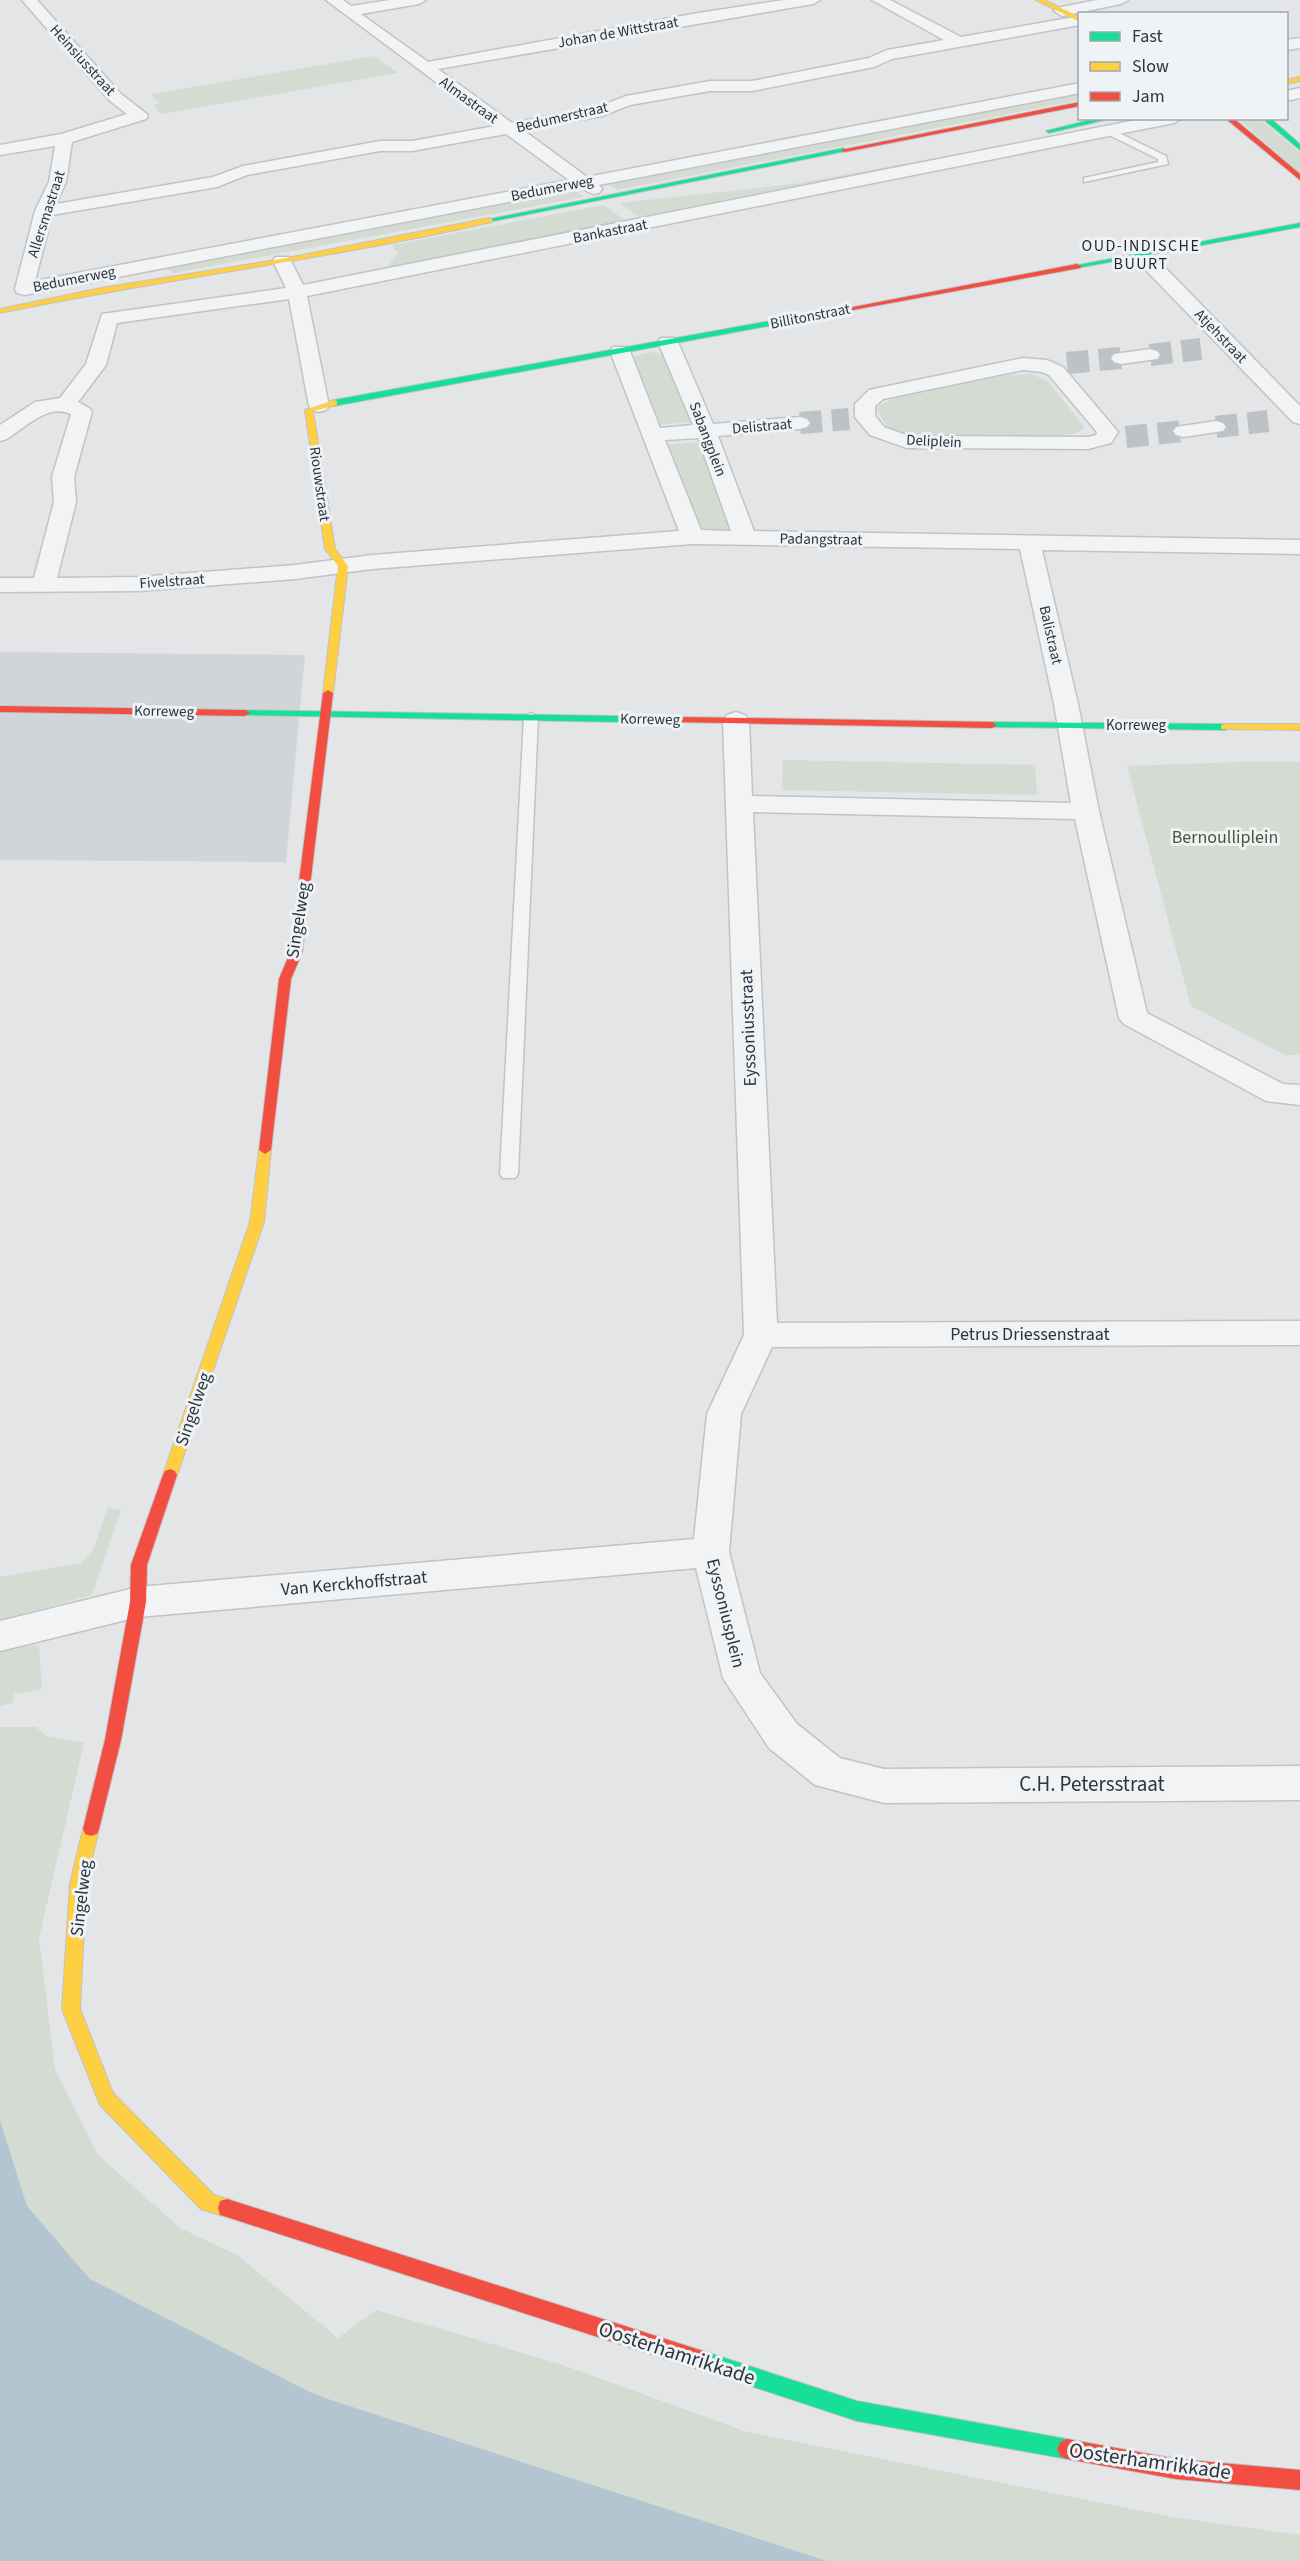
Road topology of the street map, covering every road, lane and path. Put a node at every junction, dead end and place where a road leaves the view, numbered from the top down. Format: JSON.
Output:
{"nodes":[{"id":1,"x":29,"y":0,"type":"edge"},
{"id":2,"x":333,"y":0,"type":"edge"},
{"id":3,"x":418,"y":0,"type":"edge"},
{"id":4,"x":813,"y":0,"type":"edge"},
{"id":5,"x":879,"y":0,"type":"edge"},
{"id":6,"x":1040,"y":0,"type":"edge"},
{"id":7,"x":1121,"y":0,"type":"edge"},
{"id":8,"x":1062,"y":11,"type":"junction"},
{"id":9,"x":349,"y":12,"type":"junction"},
{"id":10,"x":1078,"y":19,"type":"edge"},
{"id":11,"x":1078,"y":20,"type":"edge"},
{"id":12,"x":959,"y":42,"type":"junction"},
{"id":13,"x":423,"y":66,"type":"junction"},
{"id":14,"x":1078,"y":88,"type":"edge"},
{"id":15,"x":1078,"y":104,"type":"edge"},
{"id":16,"x":1156,"y":120,"type":"edge"},
{"id":17,"x":1230,"y":120,"type":"edge"},
{"id":18,"x":1267,"y":120,"type":"edge"},
{"id":19,"x":1110,"y":125,"type":"edge"},
{"id":20,"x":509,"y":129,"type":"junction"},
{"id":21,"x":64,"y":139,"type":"junction"},
{"id":22,"x":1300,"y":148,"type":"edge"},
{"id":23,"x":0,"y":150,"type":"edge"},
{"id":24,"x":810,"y":176,"type":"dead end"},
{"id":25,"x":1300,"y":178,"type":"edge"},
{"id":26,"x":1087,"y":180,"type":"dead end"},
{"id":27,"x":583,"y":182,"type":"junction"},
{"id":28,"x":745,"y":184,"type":"dead end"},
{"id":29,"x":624,"y":195,"type":"junction"},
{"id":30,"x":605,"y":198,"type":"junction"},
{"id":31,"x":44,"y":211,"type":"junction"},
{"id":32,"x":1300,"y":225,"type":"edge"},
{"id":33,"x":1141,"y":254,"type":"junction"},
{"id":34,"x":282,"y":261,"type":"junction"},
{"id":35,"x":154,"y":283,"type":"junction"},
{"id":36,"x":24,"y":289,"type":"joint"},
{"id":37,"x":297,"y":292,"type":"junction"},
{"id":38,"x":0,"y":311,"type":"edge"},
{"id":39,"x":0,"y":324,"type":"edge"},
{"id":40,"x":668,"y":342,"type":"junction"},
{"id":41,"x":620,"y":351,"type":"junction"},
{"id":42,"x":1150,"y":355,"type":"tunnel mouth"},
{"id":43,"x":1121,"y":358,"type":"tunnel mouth"},
{"id":44,"x":66,"y":404,"type":"junction"},
{"id":45,"x":319,"y":406,"type":"junction"},
{"id":46,"x":1300,"y":418,"type":"edge"},
{"id":47,"x":1279,"y":420,"type":"tunnel mouth"},
{"id":48,"x":800,"y":423,"type":"tunnel mouth"},
{"id":49,"x":1216,"y":427,"type":"tunnel mouth"},
{"id":50,"x":706,"y":430,"type":"junction"},
{"id":51,"x":1183,"y":431,"type":"tunnel mouth"},
{"id":52,"x":0,"y":435,"type":"edge"},
{"id":53,"x":653,"y":435,"type":"junction"},
{"id":54,"x":1126,"y":437,"type":"tunnel mouth"},
{"id":55,"x":1104,"y":439,"type":"junction"},
{"id":56,"x":692,"y":537,"type":"junction"},
{"id":57,"x":745,"y":538,"type":"junction"},
{"id":58,"x":1030,"y":544,"type":"junction"},
{"id":59,"x":1300,"y":547,"type":"edge"},
{"id":60,"x":342,"y":566,"type":"junction"},
{"id":61,"x":0,"y":585,"type":"edge"},
{"id":62,"x":44,"y":585,"type":"junction"},
{"id":63,"x":0,"y":709,"type":"edge"},
{"id":64,"x":324,"y":713,"type":"junction"},
{"id":65,"x":531,"y":717,"type":"junction"},
{"id":66,"x":736,"y":720,"type":"junction"},
{"id":67,"x":1070,"y":726,"type":"junction"},
{"id":68,"x":1300,"y":727,"type":"edge"},
{"id":69,"x":740,"y":804,"type":"junction"},
{"id":70,"x":1086,"y":811,"type":"junction"},
{"id":71,"x":1300,"y":1095,"type":"edge"},
{"id":72,"x":509,"y":1174,"type":"dead end"},
{"id":73,"x":1300,"y":1334,"type":"edge"},
{"id":74,"x":761,"y":1335,"type":"junction"},
{"id":75,"x":711,"y":1552,"type":"junction"},
{"id":76,"x":138,"y":1602,"type":"junction"},
{"id":77,"x":0,"y":1636,"type":"edge"},
{"id":78,"x":1300,"y":1784,"type":"edge"},
{"id":79,"x":884,"y":1786,"type":"joint"},
{"id":80,"x":106,"y":2099,"type":"joint"},
{"id":81,"x":1300,"y":2480,"type":"edge"}],
"edges":[{"from":1,"to":21,"type":"street","name":"Heinsiusstraat"},
{"from":2,"to":9,"type":"street","name":"Almastraat"},
{"from":3,"to":9,"type":"street"},
{"from":4,"to":13,"type":"street","name":"Johan de Wittstraat"},
{"from":5,"to":12,"type":"street"},
{"from":6,"to":8,"type":"street"},
{"from":7,"to":8,"type":"street"},
{"from":8,"to":10,"type":"street"},
{"from":9,"to":13,"type":"street","name":"Almastraat"},
{"from":11,"to":12,"type":"street","name":"Bedumerstraat"},
{"from":12,"to":20,"type":"street","name":"Bedumerstraat"},
{"from":13,"to":20,"type":"street","name":"Almastraat"},
{"from":14,"to":27,"type":"street","name":"Bedumerweg"},
{"from":15,"to":29,"type":"street","name":"Bedumerweg"},
{"from":16,"to":19,"type":"street","name":"Bankastraat"},
{"from":17,"to":25,"type":"street"},
{"from":18,"to":22,"type":"street"},
{"from":19,"to":24,"type":"street"},
{"from":19,"to":26,"type":"lane"},
{"from":19,"to":37,"type":"street","name":"Bankastraat"},
{"from":20,"to":27,"type":"street","name":"Almastraat"},
{"from":20,"to":31,"type":"street","name":"Bedumerstraat"},
{"from":21,"to":23,"type":"street"},
{"from":21,"to":31,"type":"street","name":"Allersmastraat"},
{"from":27,"to":30,"type":"street","name":"Almastraat"},
{"from":27,"to":36,"type":"street","name":"Bedumerweg"},
{"from":28,"to":29,"type":"street","name":"Bedumerweg"},
{"from":29,"to":30,"type":"street","name":"Bedumerweg"},
{"from":30,"to":34,"type":"street","name":"Bedumerweg"},
{"from":31,"to":36,"type":"street","name":"Allersmastraat"},
{"from":32,"to":33,"type":"street","name":"Billitonstraat"},
{"from":33,"to":40,"type":"street","name":"Billitonstraat"},
{"from":33,"to":46,"type":"street","name":"Atjehstraat"},
{"from":34,"to":35,"type":"street","name":"Bedumerweg"},
{"from":34,"to":37,"type":"street","name":"Riouwstraat"},
{"from":35,"to":38,"type":"street","name":"Bedumerweg"},
{"from":35,"to":39,"type":"street","name":"Bedumerweg"},
{"from":37,"to":44,"type":"street","name":"Bankastraat"},
{"from":37,"to":45,"type":"street","name":"Riouwstraat"},
{"from":40,"to":41,"type":"street","name":"Billitonstraat"},
{"from":40,"to":50,"type":"street","name":"Sabangplein"},
{"from":41,"to":45,"type":"street","name":"Billitonstraat"},
{"from":41,"to":53,"type":"street"},
{"from":42,"to":43,"type":"street"},
{"from":44,"to":52,"type":"street"},
{"from":44,"to":62,"type":"street"},
{"from":45,"to":60,"type":"street","name":"Riouwstraat"},
{"from":46,"to":47,"type":"street"},
{"from":48,"to":50,"type":"street","name":"Delistraat"},
{"from":49,"to":51,"type":"street"},
{"from":50,"to":53,"type":"street","name":"Delistraat"},
{"from":50,"to":57,"type":"street","name":"Sabangplein"},
{"from":53,"to":56,"type":"street"},
{"from":54,"to":55,"type":"street","name":"Deliplein"},
{"from":55,"to":55,"type":"street","name":"Deliplein"},
{"from":56,"to":57,"type":"street","name":"Padangstraat"},
{"from":56,"to":60,"type":"street","name":"Padangstraat"},
{"from":57,"to":58,"type":"street","name":"Padangstraat"},
{"from":58,"to":59,"type":"street","name":"Padangstraat"},
{"from":58,"to":67,"type":"street","name":"Balistraat"},
{"from":60,"to":62,"type":"street","name":"Fivelstraat"},
{"from":60,"to":64,"type":"street"},
{"from":61,"to":62,"type":"street","name":"Fivelstraat"},
{"from":63,"to":64,"type":"street","name":"Korreweg"},
{"from":64,"to":65,"type":"street","name":"Korreweg"},
{"from":64,"to":76,"type":"street","name":"Singelweg"},
{"from":65,"to":66,"type":"street","name":"Korreweg"},
{"from":65,"to":72,"type":"lane"},
{"from":66,"to":67,"type":"street","name":"Korreweg"},
{"from":66,"to":69,"type":"street","name":"Eyssoniusstraat"},
{"from":67,"to":68,"type":"street","name":"Korreweg"},
{"from":67,"to":70,"type":"street"},
{"from":69,"to":70,"type":"street"},
{"from":69,"to":74,"type":"street","name":"Eyssoniusstraat"},
{"from":70,"to":71,"type":"street"},
{"from":73,"to":74,"type":"street","name":"Petrus Driessenstraat"},
{"from":74,"to":75,"type":"street","name":"Eyssoniusplein"},
{"from":75,"to":76,"type":"street","name":"Van Kerckhoffstraat"},
{"from":75,"to":79,"type":"street","name":"Eyssoniusplein"},
{"from":76,"to":77,"type":"street","name":"Van Kerckhoffstraat"},
{"from":76,"to":80,"type":"street","name":"Singelweg"},
{"from":78,"to":79,"type":"street","name":"C.H. Petersstraat"},
{"from":80,"to":81,"type":"street","name":"Oosterhamrikkade"}]}
